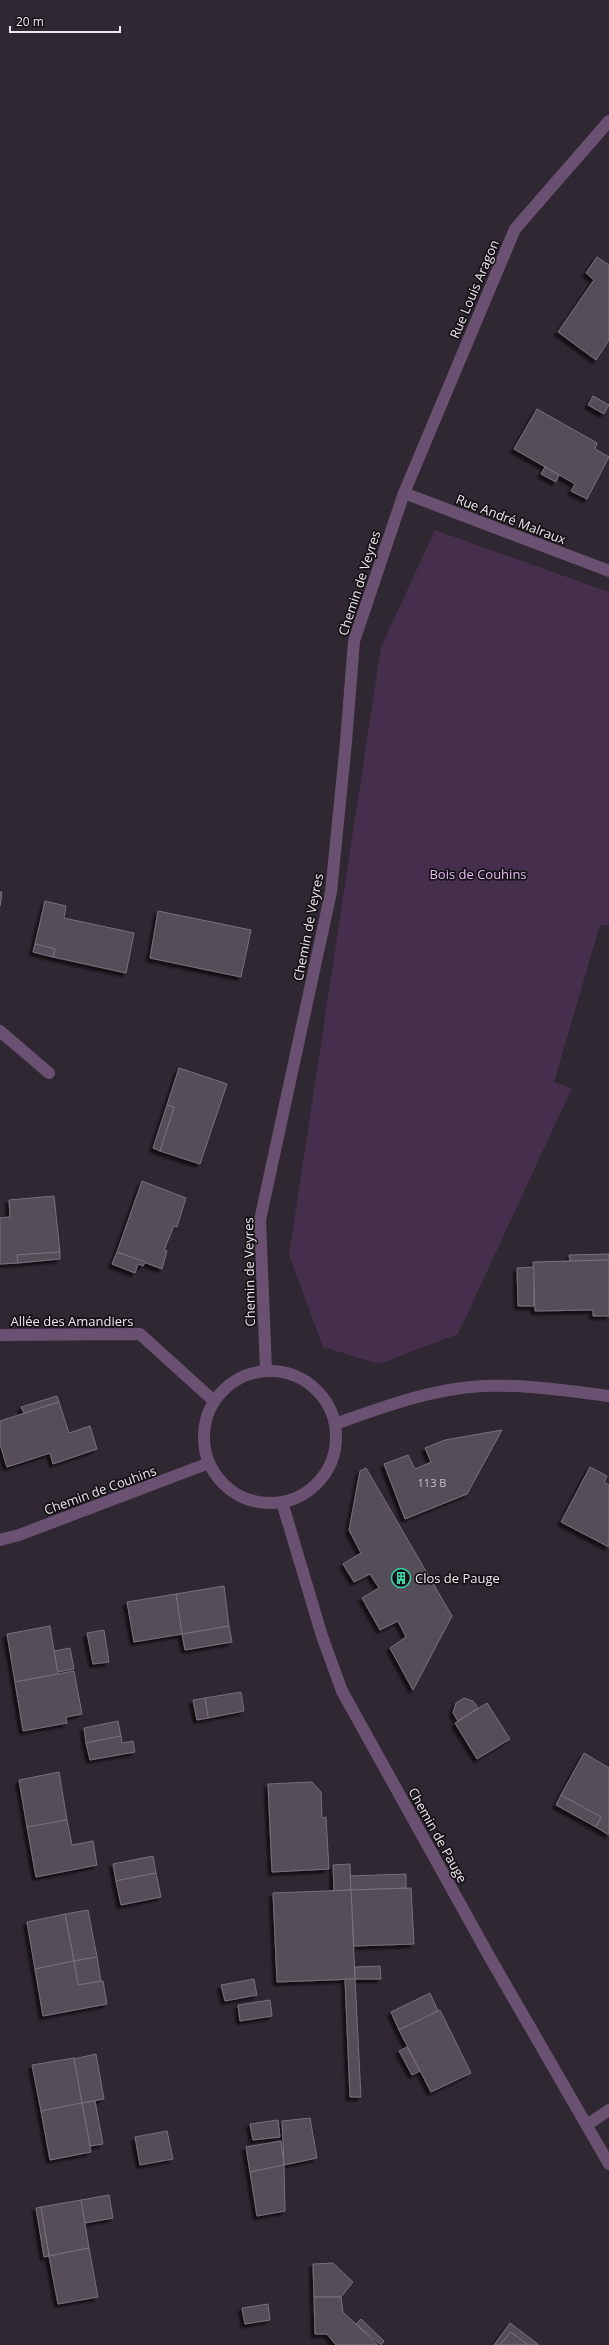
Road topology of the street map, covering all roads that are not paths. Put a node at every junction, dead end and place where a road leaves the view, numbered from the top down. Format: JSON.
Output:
{"nodes":[{"id":1,"x":609,"y":121,"type":"edge"},
{"id":2,"x":404,"y":493,"type":"junction"},
{"id":3,"x":609,"y":571,"type":"edge"},
{"id":4,"x":0,"y":1031,"type":"edge"},
{"id":5,"x":49,"y":1073,"type":"dead end"},
{"id":6,"x":0,"y":1335,"type":"edge"},
{"id":7,"x":266,"y":1370,"type":"junction"},
{"id":8,"x":609,"y":1396,"type":"edge"},
{"id":9,"x":214,"y":1401,"type":"junction"},
{"id":10,"x":335,"y":1424,"type":"junction"},
{"id":11,"x":209,"y":1463,"type":"junction"},
{"id":12,"x":282,"y":1502,"type":"junction"},
{"id":13,"x":0,"y":1540,"type":"edge"},
{"id":14,"x":609,"y":2110,"type":"edge"},
{"id":15,"x":587,"y":2125,"type":"junction"},
{"id":16,"x":609,"y":2164,"type":"edge"}],
"edges":[{"from":1,"to":2,"type":"street","name":"Rue Louis Aragon"},
{"from":2,"to":3,"type":"street","name":"Rue André Malraux"},
{"from":2,"to":7,"type":"street","name":"Chemin de Veyres"},
{"from":4,"to":5,"type":"street"},
{"from":6,"to":9,"type":"street","name":"Allée des Amandiers"},
{"from":7,"to":9,"type":"street"},
{"from":7,"to":10,"type":"street"},
{"from":8,"to":10,"type":"street"},
{"from":9,"to":11,"type":"street"},
{"from":10,"to":12,"type":"street"},
{"from":11,"to":12,"type":"street"},
{"from":11,"to":13,"type":"street","name":"Chemin de Couhins"},
{"from":12,"to":15,"type":"street","name":"Chemin de Pauge"},
{"from":14,"to":15,"type":"street"},
{"from":15,"to":16,"type":"street","name":"Chemin de Pauge"}]}
